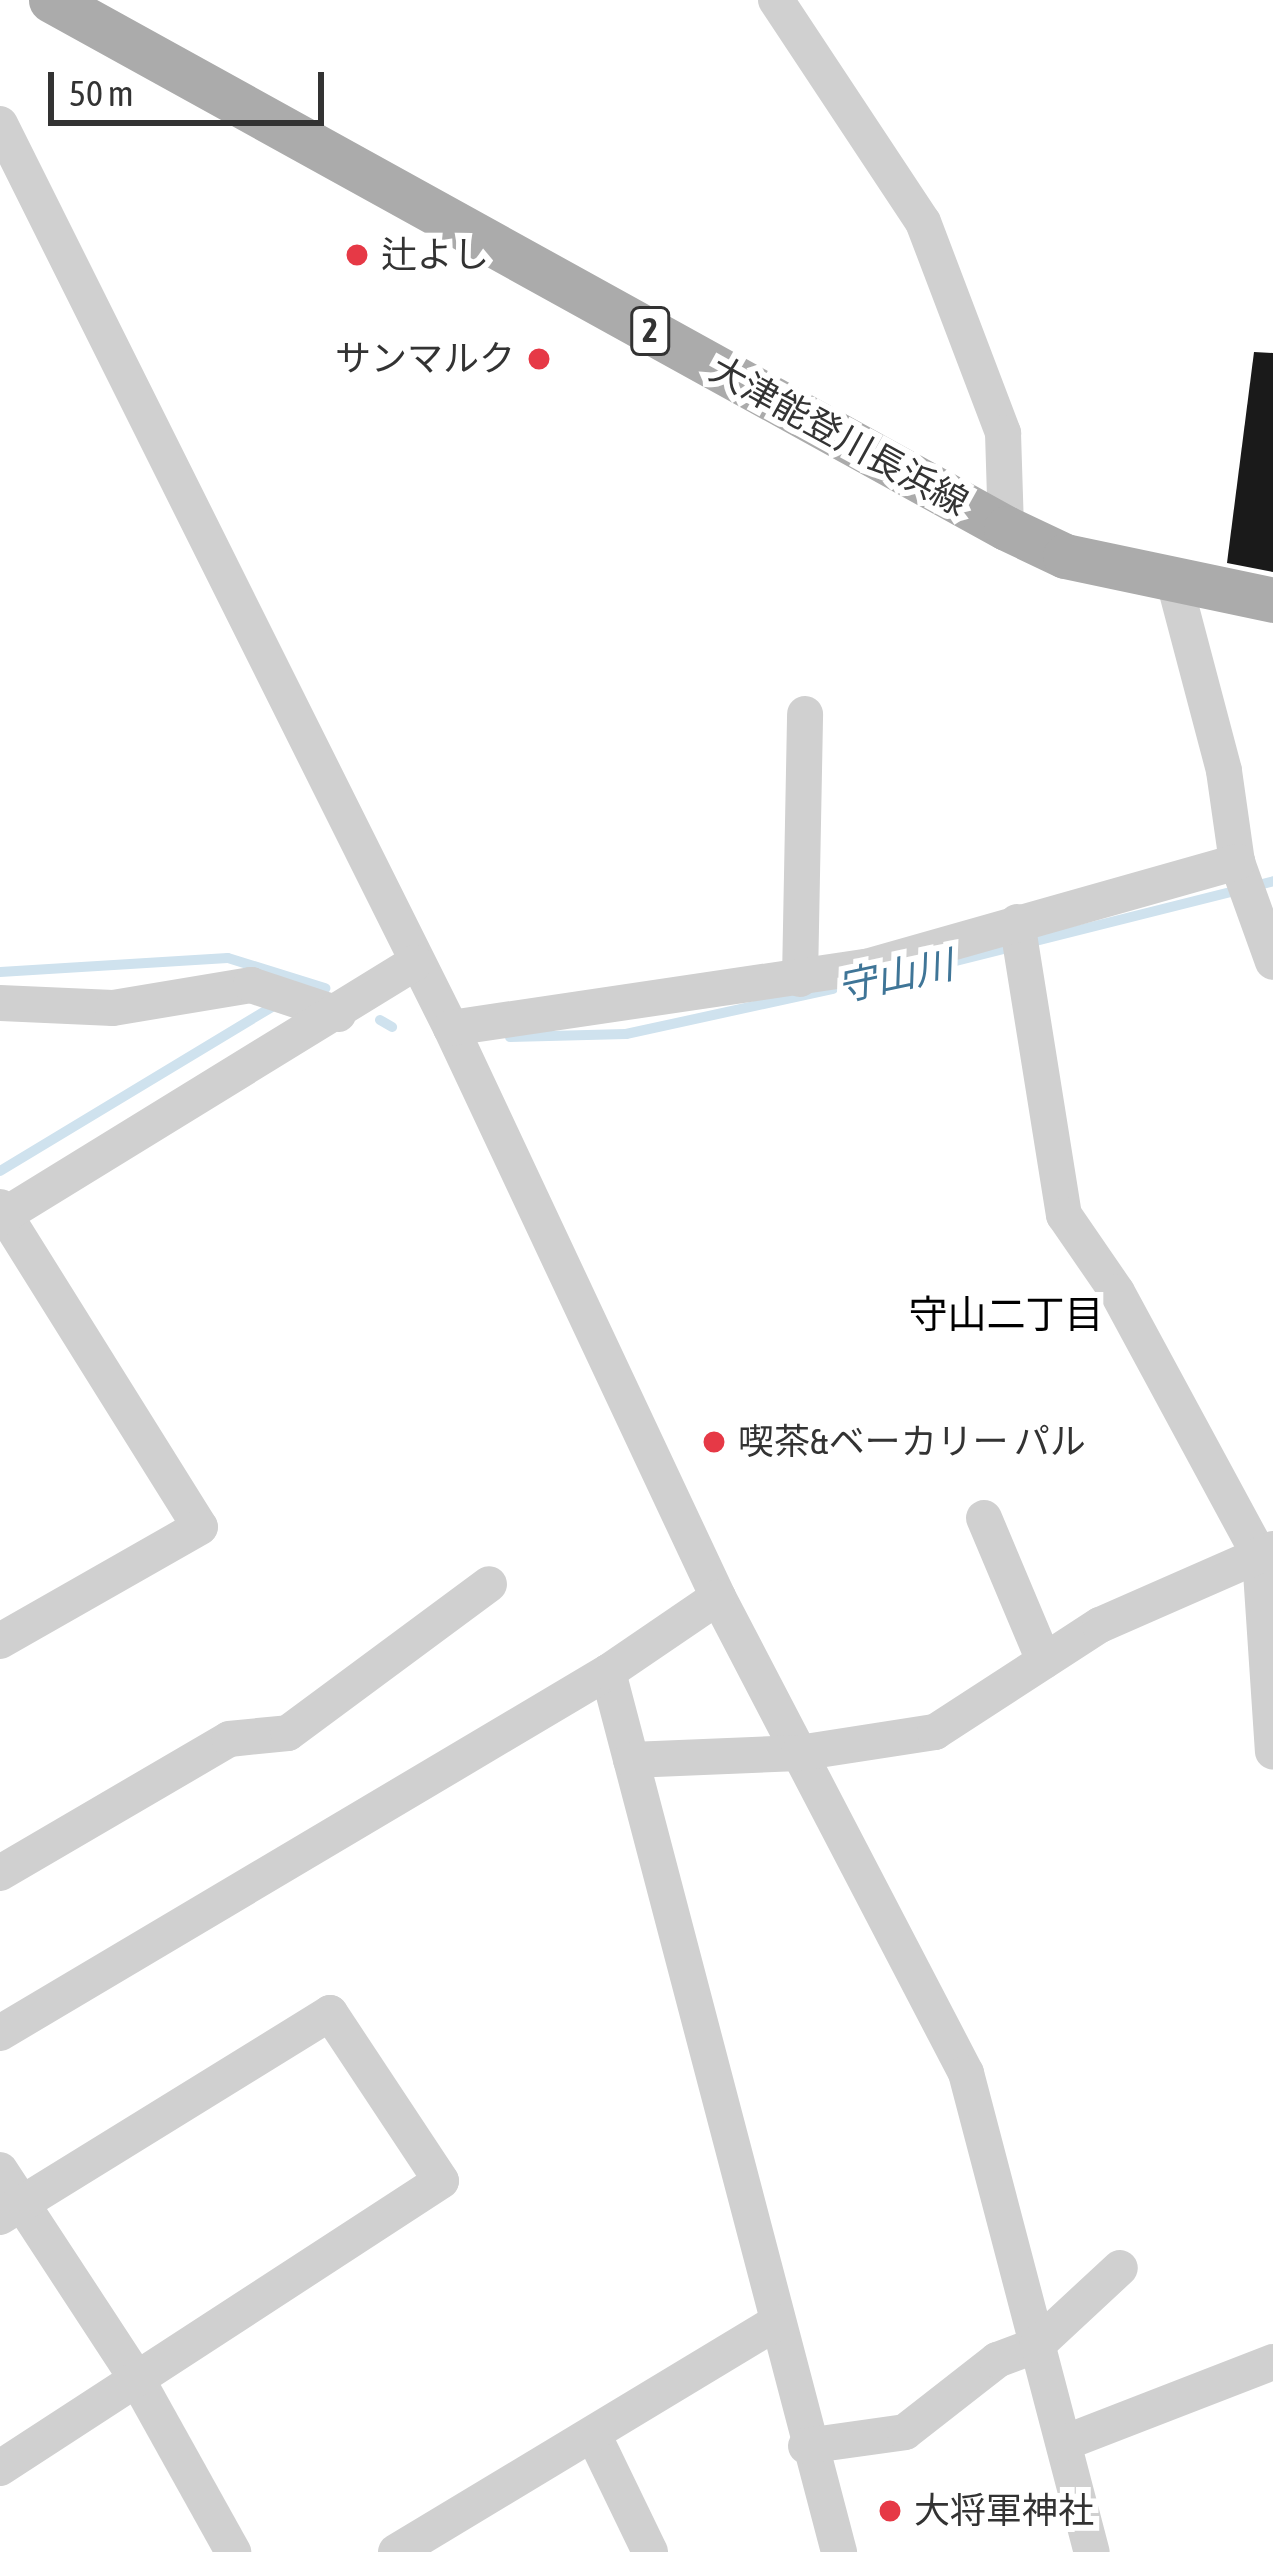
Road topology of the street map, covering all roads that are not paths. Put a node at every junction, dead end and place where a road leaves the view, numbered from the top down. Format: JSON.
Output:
{"nodes":[{"id":1,"x":51,"y":0,"type":"edge"},
{"id":2,"x":776,"y":0,"type":"edge"},
{"id":3,"x":0,"y":124,"type":"edge"},
{"id":4,"x":1006,"y":528,"type":"junction"},
{"id":5,"x":1175,"y":585,"type":"junction"},
{"id":6,"x":1273,"y":600,"type":"edge"},
{"id":7,"x":805,"y":714,"type":"dead end"},
{"id":8,"x":1242,"y":876,"type":"junction"},
{"id":9,"x":1018,"y":937,"type":"junction"},
{"id":10,"x":1273,"y":962,"type":"edge"},
{"id":11,"x":415,"y":963,"type":"junction"},
{"id":12,"x":800,"y":979,"type":"junction"},
{"id":13,"x":0,"y":1003,"type":"edge"},
{"id":14,"x":338,"y":1014,"type":"junction"},
{"id":15,"x":452,"y":1028,"type":"junction"},
{"id":16,"x":2,"y":1213,"type":"edge"},
{"id":17,"x":984,"y":1518,"type":"dead end"},
{"id":18,"x":1266,"y":1553,"type":"edge"},
{"id":19,"x":489,"y":1584,"type":"dead end"},
{"id":20,"x":718,"y":1597,"type":"junction"},
{"id":21,"x":0,"y":1641,"type":"edge"},
{"id":22,"x":1044,"y":1661,"type":"junction"},
{"id":23,"x":608,"y":1672,"type":"junction"},
{"id":24,"x":1273,"y":1752,"type":"edge"},
{"id":25,"x":799,"y":1754,"type":"junction"},
{"id":26,"x":631,"y":1760,"type":"junction"},
{"id":27,"x":0,"y":1873,"type":"edge"},
{"id":28,"x":0,"y":2033,"type":"edge"},
{"id":29,"x":0,"y":2170,"type":"edge"},
{"id":30,"x":10,"y":2211,"type":"edge"},
{"id":31,"x":1120,"y":2268,"type":"dead end"},
{"id":32,"x":777,"y":2322,"type":"junction"},
{"id":33,"x":1037,"y":2345,"type":"junction"},
{"id":34,"x":1273,"y":2362,"type":"edge"},
{"id":35,"x":138,"y":2381,"type":"junction"},
{"id":36,"x":593,"y":2434,"type":"junction"},
{"id":37,"x":1064,"y":2443,"type":"junction"},
{"id":38,"x":806,"y":2446,"type":"junction"},
{"id":39,"x":0,"y":2468,"type":"edge"},
{"id":40,"x":442,"y":2542,"type":"edge"},
{"id":41,"x":233,"y":2552,"type":"edge"},
{"id":42,"x":395,"y":2552,"type":"edge"},
{"id":43,"x":650,"y":2552,"type":"edge"},
{"id":44,"x":839,"y":2552,"type":"edge"},
{"id":45,"x":1092,"y":2552,"type":"edge"}],
"edges":[{"from":1,"to":4,"type":"main road","name":"大津能登川長浜線","number":"2"},
{"from":2,"to":4,"type":"street"},
{"from":3,"to":11,"type":"street"},
{"from":4,"to":5,"type":"main road","name":"大津能登川長浜線","number":"2"},
{"from":5,"to":6,"type":"main road","name":"大津能登川長浜線","number":"2"},
{"from":5,"to":8,"type":"street"},
{"from":7,"to":12,"type":"street"},
{"from":8,"to":9,"type":"street"},
{"from":8,"to":10,"type":"street"},
{"from":9,"to":12,"type":"street"},
{"from":9,"to":18,"type":"street"},
{"from":11,"to":14,"type":"street"},
{"from":11,"to":15,"type":"street"},
{"from":12,"to":15,"type":"street"},
{"from":13,"to":14,"type":"street"},
{"from":14,"to":16,"type":"street"},
{"from":15,"to":20,"type":"street"},
{"from":16,"to":21,"type":"street"},
{"from":17,"to":22,"type":"street"},
{"from":18,"to":22,"type":"street"},
{"from":18,"to":24,"type":"street"},
{"from":19,"to":27,"type":"street"},
{"from":20,"to":23,"type":"street"},
{"from":20,"to":25,"type":"street"},
{"from":22,"to":25,"type":"street"},
{"from":23,"to":26,"type":"street"},
{"from":23,"to":28,"type":"street"},
{"from":25,"to":26,"type":"street"},
{"from":25,"to":33,"type":"street"},
{"from":26,"to":32,"type":"street"},
{"from":29,"to":30,"type":"street"},
{"from":30,"to":35,"type":"street"},
{"from":30,"to":35,"type":"street"},
{"from":31,"to":33,"type":"street"},
{"from":32,"to":36,"type":"street"},
{"from":32,"to":38,"type":"street"},
{"from":33,"to":37,"type":"street"},
{"from":33,"to":38,"type":"street"},
{"from":34,"to":37,"type":"street"},
{"from":35,"to":39,"type":"street"},
{"from":35,"to":41,"type":"street"},
{"from":36,"to":40,"type":"street"},
{"from":36,"to":43,"type":"street"},
{"from":37,"to":45,"type":"street"},
{"from":38,"to":44,"type":"street"},
{"from":40,"to":42,"type":"street"}]}
